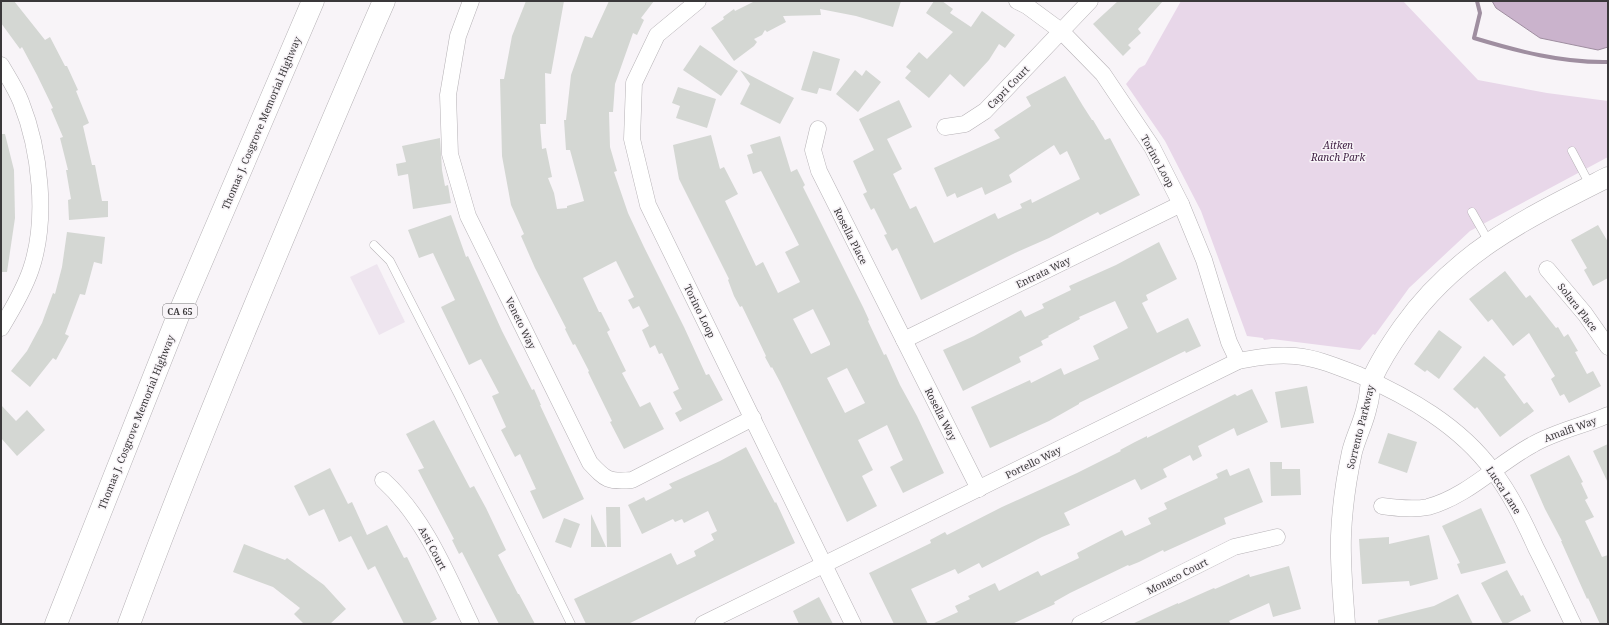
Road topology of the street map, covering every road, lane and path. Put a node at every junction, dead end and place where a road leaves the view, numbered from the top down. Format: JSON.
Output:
{"nodes":[{"id":1,"x":313,"y":1,"type":"edge"},
{"id":2,"x":384,"y":1,"type":"edge"},
{"id":3,"x":471,"y":1,"type":"edge"},
{"id":4,"x":698,"y":1,"type":"edge"},
{"id":5,"x":1017,"y":1,"type":"edge"},
{"id":6,"x":1090,"y":1,"type":"edge"},
{"id":7,"x":1061,"y":31,"type":"junction"},
{"id":8,"x":1,"y":65,"type":"edge"},
{"id":9,"x":945,"y":127,"type":"dead end"},
{"id":10,"x":818,"y":129,"type":"dead end"},
{"id":11,"x":1572,"y":151,"type":"dead end"},
{"id":12,"x":1599,"y":182,"type":"edge"},
{"id":13,"x":1181,"y":204,"type":"junction"},
{"id":14,"x":1472,"y":212,"type":"dead end"},
{"id":15,"x":1489,"y":242,"type":"junction"},
{"id":16,"x":374,"y":245,"type":"dead end"},
{"id":17,"x":1547,"y":269,"type":"dead end"},
{"id":18,"x":1,"y":328,"type":"edge"},
{"id":19,"x":904,"y":340,"type":"junction"},
{"id":20,"x":1608,"y":347,"type":"edge"},
{"id":21,"x":1238,"y":361,"type":"junction"},
{"id":22,"x":1372,"y":381,"type":"junction"},
{"id":23,"x":1608,"y":415,"type":"edge"},
{"id":24,"x":753,"y":418,"type":"junction"},
{"id":25,"x":1493,"y":471,"type":"junction"},
{"id":26,"x":383,"y":480,"type":"dead end"},
{"id":27,"x":979,"y":488,"type":"junction"},
{"id":28,"x":1382,"y":506,"type":"dead end"},
{"id":29,"x":1277,"y":536,"type":"dead end"},
{"id":30,"x":824,"y":564,"type":"junction"},
{"id":31,"x":56,"y":624,"type":"edge"},
{"id":32,"x":129,"y":624,"type":"edge"},
{"id":33,"x":471,"y":624,"type":"edge"},
{"id":34,"x":571,"y":624,"type":"edge"},
{"id":35,"x":703,"y":624,"type":"edge"},
{"id":36,"x":853,"y":624,"type":"edge"},
{"id":37,"x":1080,"y":624,"type":"edge"},
{"id":38,"x":1345,"y":624,"type":"edge"},
{"id":39,"x":1573,"y":624,"type":"edge"}],
"edges":[{"from":1,"to":31,"type":"highway","name":"Thomas J. Cosgrove Memorial Highway","number":"CA 65"},
{"from":2,"to":32,"type":"highway"},
{"from":3,"to":24,"type":"street","name":"Veneto Way"},
{"from":4,"to":24,"type":"street","name":"Torino Loop"},
{"from":5,"to":7,"type":"street","name":"Torino Loop"},
{"from":6,"to":7,"type":"street","name":"Capri Court"},
{"from":7,"to":9,"type":"street","name":"Capri Court"},
{"from":7,"to":13,"type":"street","name":"Torino Loop"},
{"from":8,"to":18,"type":"street"},
{"from":10,"to":19,"type":"street","name":"Rosella Place"},
{"from":11,"to":12,"type":"lane"},
{"from":12,"to":15,"type":"street","name":"Sorrento Parkway"},
{"from":13,"to":19,"type":"street","name":"Entrata Way"},
{"from":13,"to":21,"type":"street","name":"Torino Loop"},
{"from":14,"to":15,"type":"lane"},
{"from":15,"to":22,"type":"street","name":"Sorrento Parkway"},
{"from":16,"to":34,"type":"lane"},
{"from":17,"to":20,"type":"street","name":"Solara Place"},
{"from":19,"to":27,"type":"street","name":"Rosella Way"},
{"from":21,"to":22,"type":"street","name":"Portello Way"},
{"from":21,"to":27,"type":"street","name":"Portello Way"},
{"from":22,"to":25,"type":"street","name":"Lucca Lane"},
{"from":22,"to":38,"type":"street","name":"Sorrento Parkway"},
{"from":23,"to":25,"type":"street","name":"Amalfi Way"},
{"from":24,"to":30,"type":"street","name":"Torino Loop"},
{"from":25,"to":28,"type":"street","name":"Amalfi Way"},
{"from":25,"to":39,"type":"street","name":"Lucca Lane"},
{"from":26,"to":33,"type":"street","name":"Asti Court"},
{"from":27,"to":30,"type":"street","name":"Portello Way"},
{"from":29,"to":37,"type":"street","name":"Monaco Court"},
{"from":30,"to":35,"type":"street","name":"Portello Way"},
{"from":30,"to":36,"type":"street","name":"Torino Loop"}]}
